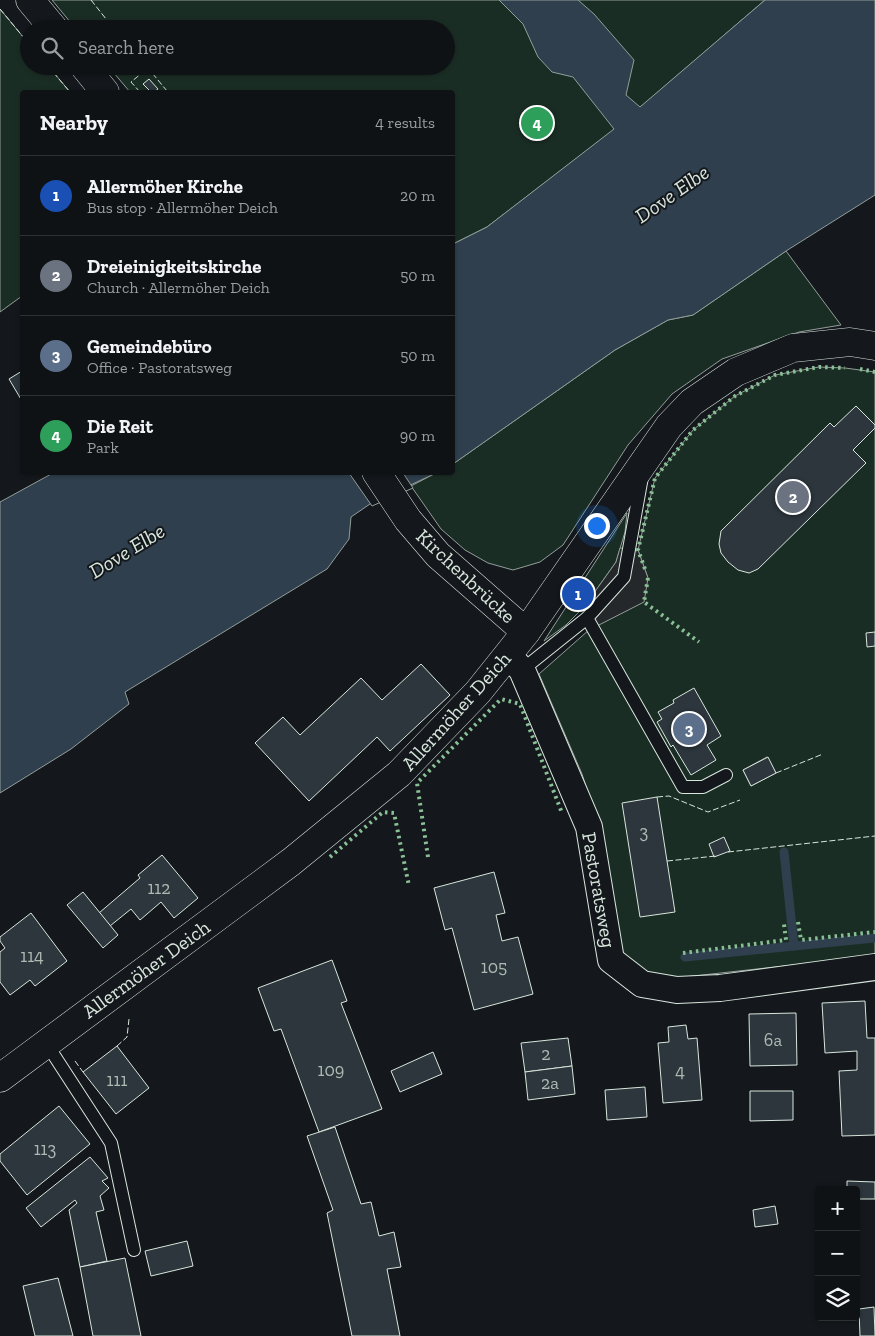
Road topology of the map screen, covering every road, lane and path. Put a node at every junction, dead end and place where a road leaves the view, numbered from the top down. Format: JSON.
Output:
{"nodes":[{"id":1,"x":30,"y":0,"type":"edge"},
{"id":2,"x":47,"y":20,"type":"edge"},
{"id":3,"x":91,"y":75,"type":"edge"},
{"id":4,"x":103,"y":90,"type":"edge"},
{"id":5,"x":875,"y":346,"type":"edge"},
{"id":6,"x":645,"y":459,"type":"junction"},
{"id":7,"x":378,"y":475,"type":"edge"},
{"id":8,"x":587,"y":618,"type":"junction"},
{"id":9,"x":526,"y":632,"type":"junction"},
{"id":10,"x":515,"y":663,"type":"junction"},
{"id":11,"x":726,"y":774,"type":"dead end"},
{"id":12,"x":875,"y":967,"type":"edge"},
{"id":13,"x":46,"y":1044,"type":"junction"},
{"id":14,"x":0,"y":1078,"type":"edge"},
{"id":15,"x":134,"y":1250,"type":"dead end"}],
"edges":[{"from":1,"to":2,"type":"street"},
{"from":3,"to":4,"type":"street"},
{"from":5,"to":6,"type":"street","name":"Allermöher Deich"},
{"from":6,"to":8,"type":"lane"},
{"from":6,"to":9,"type":"street","name":"Allermöher Deich"},
{"from":7,"to":9,"type":"street","name":"Kirchenbrücke"},
{"from":8,"to":10,"type":"lane"},
{"from":8,"to":11,"type":"lane"},
{"from":9,"to":10,"type":"street","name":"Allermöher Deich"},
{"from":10,"to":12,"type":"street","name":"Pastoratsweg"},
{"from":10,"to":13,"type":"street","name":"Allermöher Deich"},
{"from":13,"to":14,"type":"street","name":"Allermöher Deich"},
{"from":13,"to":15,"type":"lane"}]}
